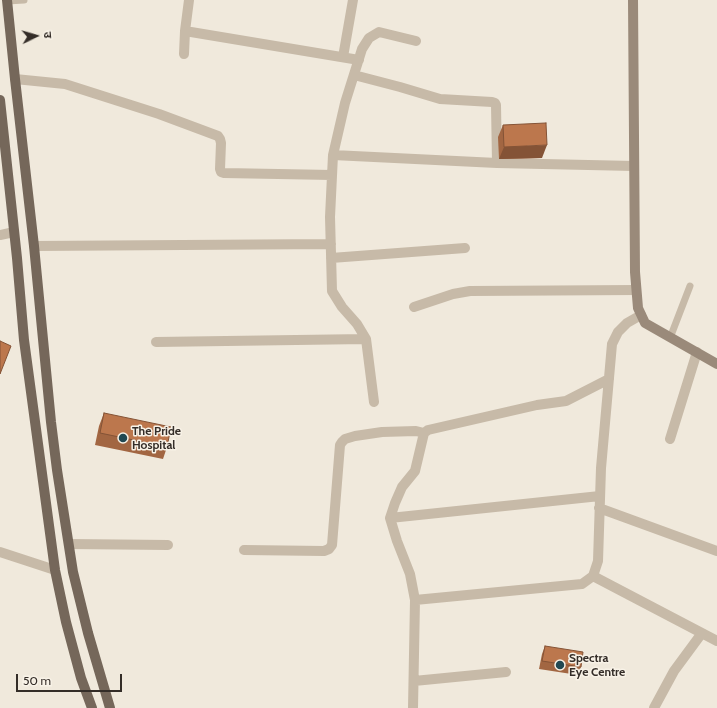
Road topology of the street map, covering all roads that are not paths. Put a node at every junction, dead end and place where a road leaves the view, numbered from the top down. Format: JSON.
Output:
{"nodes":[{"id":1,"x":7,"y":0,"type":"edge"},
{"id":2,"x":24,"y":0,"type":"edge"},
{"id":3,"x":189,"y":0,"type":"edge"},
{"id":4,"x":353,"y":0,"type":"edge"},
{"id":5,"x":633,"y":0,"type":"edge"},
{"id":6,"x":185,"y":31,"type":"junction"},
{"id":7,"x":416,"y":40,"type":"dead end"},
{"id":8,"x":184,"y":54,"type":"dead end"},
{"id":9,"x":343,"y":57,"type":"junction"},
{"id":10,"x":359,"y":60,"type":"junction"},
{"id":11,"x":354,"y":75,"type":"junction"},
{"id":12,"x":15,"y":79,"type":"junction"},
{"id":13,"x":0,"y":100,"type":"edge"},
{"id":14,"x":333,"y":155,"type":"junction"},
{"id":15,"x":497,"y":163,"type":"junction"},
{"id":16,"x":634,"y":166,"type":"junction"},
{"id":17,"x":332,"y":175,"type":"junction"},
{"id":18,"x":14,"y":232,"type":"junction"},
{"id":19,"x":0,"y":235,"type":"edge"},
{"id":20,"x":331,"y":244,"type":"junction"},
{"id":21,"x":34,"y":246,"type":"junction"},
{"id":22,"x":465,"y":248,"type":"dead end"},
{"id":23,"x":331,"y":258,"type":"junction"},
{"id":24,"x":690,"y":286,"type":"dead end"},
{"id":25,"x":636,"y":290,"type":"junction"},
{"id":26,"x":414,"y":307,"type":"dead end"},
{"id":27,"x":641,"y":315,"type":"junction"},
{"id":28,"x":670,"y":338,"type":"junction"},
{"id":29,"x":366,"y":339,"type":"junction"},
{"id":30,"x":156,"y":342,"type":"dead end"},
{"id":31,"x":697,"y":352,"type":"junction"},
{"id":32,"x":717,"y":364,"type":"edge"},
{"id":33,"x":609,"y":379,"type":"junction"},
{"id":34,"x":374,"y":402,"type":"dead end"},
{"id":35,"x":51,"y":422,"type":"junction"},
{"id":36,"x":35,"y":424,"type":"junction"},
{"id":37,"x":424,"y":433,"type":"junction"},
{"id":38,"x":670,"y":439,"type":"dead end"},
{"id":39,"x":600,"y":496,"type":"junction"},
{"id":40,"x":599,"y":508,"type":"junction"},
{"id":41,"x":390,"y":518,"type":"junction"},
{"id":42,"x":69,"y":544,"type":"junction"},
{"id":43,"x":168,"y":545,"type":"dead end"},
{"id":44,"x":244,"y":550,"type":"dead end"},
{"id":45,"x":717,"y":551,"type":"edge"},
{"id":46,"x":0,"y":552,"type":"edge"},
{"id":47,"x":55,"y":570,"type":"junction"},
{"id":48,"x":593,"y":576,"type":"junction"},
{"id":49,"x":415,"y":600,"type":"junction"},
{"id":50,"x":702,"y":633,"type":"junction"},
{"id":51,"x":717,"y":641,"type":"edge"},
{"id":52,"x":506,"y":672,"type":"dead end"},
{"id":53,"x":414,"y":681,"type":"junction"},
{"id":54,"x":92,"y":708,"type":"edge"},
{"id":55,"x":110,"y":708,"type":"edge"},
{"id":56,"x":413,"y":708,"type":"edge"},
{"id":57,"x":654,"y":708,"type":"edge"}],
"edges":[{"from":1,"to":2,"type":"lane"},
{"from":1,"to":12,"type":"main road"},
{"from":3,"to":6,"type":"street"},
{"from":4,"to":9,"type":"street"},
{"from":5,"to":16,"type":"main road"},
{"from":6,"to":8,"type":"street"},
{"from":6,"to":9,"type":"street"},
{"from":7,"to":10,"type":"street"},
{"from":9,"to":10,"type":"street"},
{"from":10,"to":11,"type":"street"},
{"from":11,"to":14,"type":"street"},
{"from":11,"to":15,"type":"street"},
{"from":12,"to":17,"type":"street"},
{"from":12,"to":21,"type":"main road"},
{"from":13,"to":18,"type":"main road"},
{"from":14,"to":15,"type":"street"},
{"from":14,"to":17,"type":"street"},
{"from":15,"to":16,"type":"street"},
{"from":16,"to":25,"type":"main road"},
{"from":17,"to":20,"type":"street"},
{"from":18,"to":19,"type":"street"},
{"from":18,"to":36,"type":"main road"},
{"from":20,"to":21,"type":"street"},
{"from":20,"to":23,"type":"street"},
{"from":21,"to":35,"type":"main road"},
{"from":22,"to":23,"type":"street"},
{"from":23,"to":29,"type":"street"},
{"from":24,"to":28,"type":"lane"},
{"from":25,"to":26,"type":"street"},
{"from":25,"to":27,"type":"main road"},
{"from":27,"to":28,"type":"main road"},
{"from":27,"to":33,"type":"street"},
{"from":28,"to":31,"type":"main road"},
{"from":29,"to":30,"type":"street"},
{"from":29,"to":34,"type":"street"},
{"from":31,"to":32,"type":"main road"},
{"from":31,"to":38,"type":"street"},
{"from":33,"to":37,"type":"street"},
{"from":33,"to":39,"type":"street"},
{"from":35,"to":36,"type":"main road"},
{"from":35,"to":42,"type":"main road"},
{"from":36,"to":47,"type":"main road"},
{"from":37,"to":41,"type":"street"},
{"from":37,"to":44,"type":"street"},
{"from":39,"to":40,"type":"street"},
{"from":39,"to":41,"type":"street"},
{"from":40,"to":45,"type":"street"},
{"from":40,"to":48,"type":"street"},
{"from":41,"to":49,"type":"street"},
{"from":42,"to":43,"type":"street"},
{"from":42,"to":55,"type":"main road"},
{"from":46,"to":47,"type":"street"},
{"from":47,"to":54,"type":"main road"},
{"from":48,"to":49,"type":"street"},
{"from":48,"to":50,"type":"street"},
{"from":49,"to":53,"type":"street"},
{"from":50,"to":51,"type":"street"},
{"from":50,"to":57,"type":"street"},
{"from":52,"to":53,"type":"street"},
{"from":53,"to":56,"type":"street"}]}
